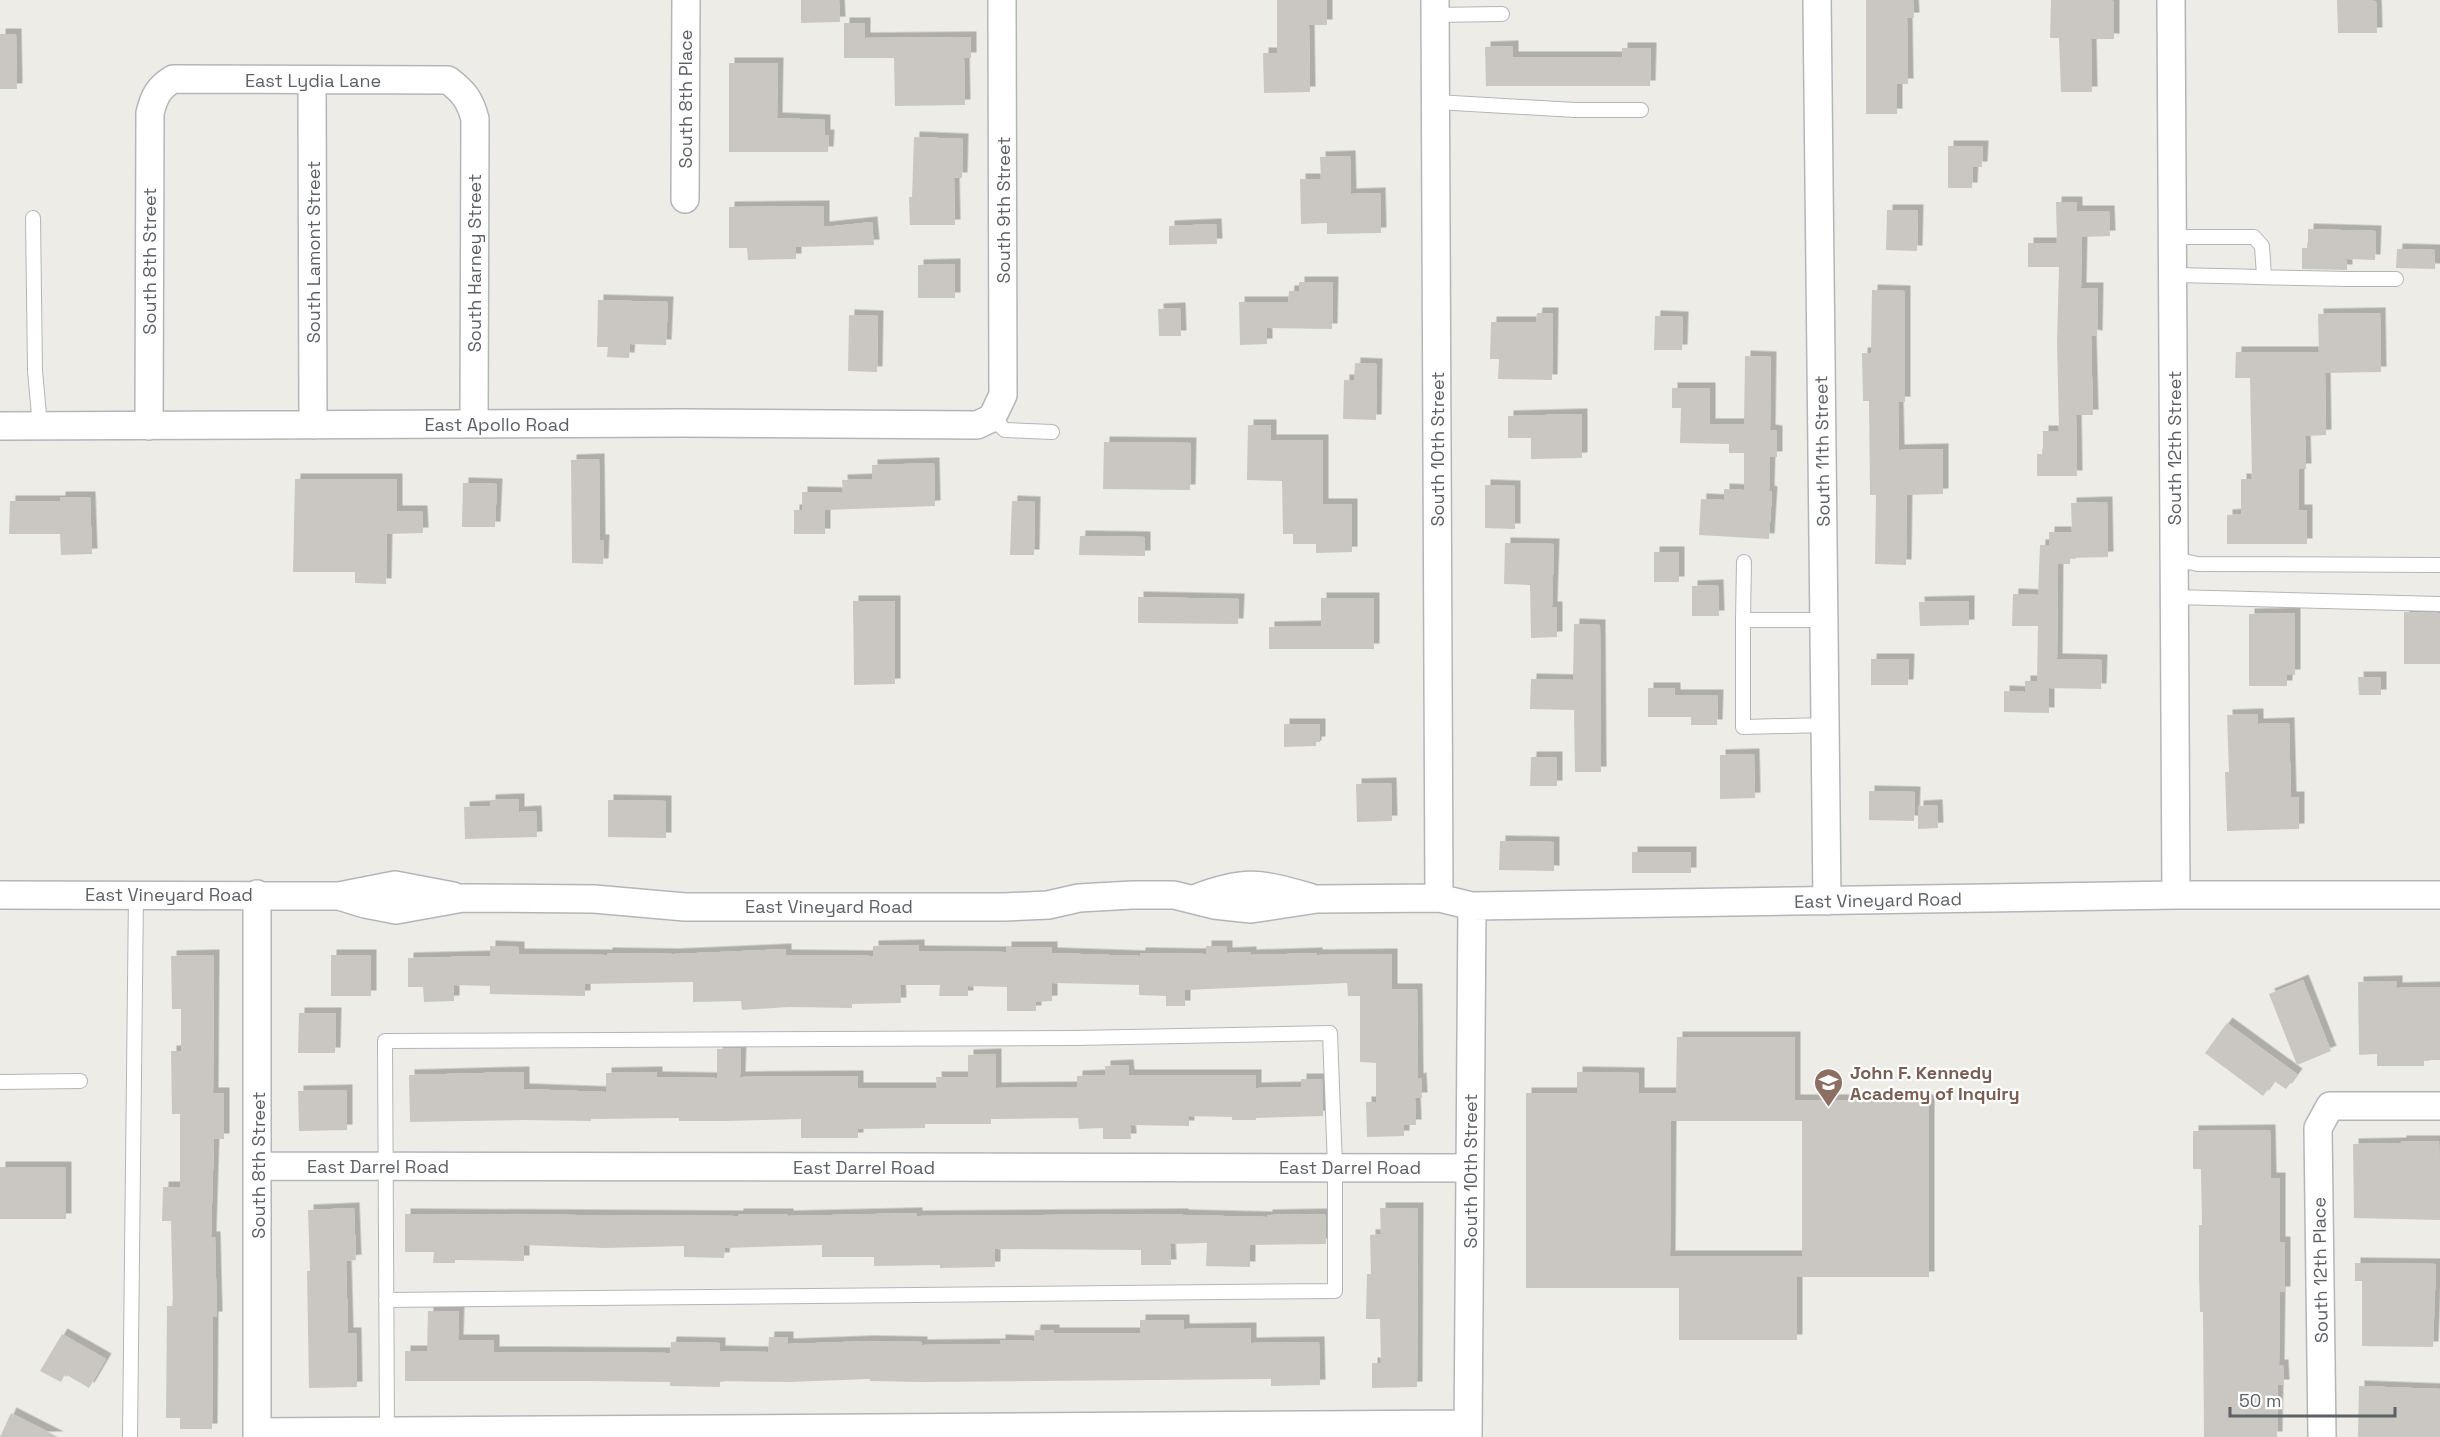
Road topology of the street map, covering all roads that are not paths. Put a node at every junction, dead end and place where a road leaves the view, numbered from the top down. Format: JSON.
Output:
{"nodes":[{"id":1,"x":686,"y":0,"type":"edge"},
{"id":2,"x":1002,"y":0,"type":"edge"},
{"id":3,"x":1817,"y":0,"type":"edge"},
{"id":4,"x":2171,"y":0,"type":"edge"},
{"id":5,"x":1435,"y":8,"type":"edge"},
{"id":6,"x":1502,"y":14,"type":"dead end"},
{"id":7,"x":312,"y":80,"type":"junction"},
{"id":8,"x":154,"y":98,"type":"joint"},
{"id":9,"x":471,"y":102,"type":"joint"},
{"id":10,"x":1436,"y":102,"type":"junction"},
{"id":11,"x":1641,"y":110,"type":"dead end"},
{"id":12,"x":685,"y":199,"type":"dead end"},
{"id":13,"x":33,"y":218,"type":"dead end"},
{"id":14,"x":2172,"y":237,"type":"junction"},
{"id":15,"x":2172,"y":275,"type":"junction"},
{"id":16,"x":2264,"y":276,"type":"junction"},
{"id":17,"x":2396,"y":279,"type":"dead end"},
{"id":18,"x":992,"y":418,"type":"junction"},
{"id":19,"x":474,"y":424,"type":"junction"},
{"id":20,"x":313,"y":425,"type":"junction"},
{"id":21,"x":0,"y":426,"type":"edge"},
{"id":22,"x":40,"y":426,"type":"junction"},
{"id":23,"x":149,"y":426,"type":"junction"},
{"id":24,"x":1052,"y":432,"type":"dead end"},
{"id":25,"x":2174,"y":559,"type":"junction"},
{"id":26,"x":1744,"y":562,"type":"dead end"},
{"id":27,"x":2440,"y":565,"type":"edge"},
{"id":28,"x":2175,"y":597,"type":"junction"},
{"id":29,"x":2440,"y":604,"type":"edge"},
{"id":30,"x":1743,"y":620,"type":"junction"},
{"id":31,"x":1824,"y":620,"type":"junction"},
{"id":32,"x":1825,"y":725,"type":"junction"},
{"id":33,"x":136,"y":894,"type":"junction"},
{"id":34,"x":257,"y":894,"type":"junction"},
{"id":35,"x":0,"y":895,"type":"edge"},
{"id":36,"x":2176,"y":895,"type":"junction"},
{"id":37,"x":2440,"y":895,"type":"edge"},
{"id":38,"x":1439,"y":898,"type":"junction"},
{"id":39,"x":1827,"y":901,"type":"junction"},
{"id":40,"x":1472,"y":906,"type":"junction"},
{"id":41,"x":80,"y":1081,"type":"dead end"},
{"id":42,"x":0,"y":1082,"type":"edge"},
{"id":43,"x":2440,"y":1106,"type":"edge"},
{"id":44,"x":258,"y":1166,"type":"junction"},
{"id":45,"x":386,"y":1166,"type":"junction"},
{"id":46,"x":1335,"y":1167,"type":"junction"},
{"id":47,"x":1470,"y":1168,"type":"junction"},
{"id":48,"x":386,"y":1300,"type":"junction"},
{"id":49,"x":1343,"y":1431,"type":"edge"},
{"id":50,"x":1468,"y":1431,"type":"edge"},
{"id":51,"x":257,"y":1434,"type":"edge"},
{"id":52,"x":387,"y":1434,"type":"edge"},
{"id":53,"x":130,"y":1437,"type":"edge"},
{"id":54,"x":2322,"y":1437,"type":"edge"}],
"edges":[{"from":1,"to":12,"type":"street","name":"South 8th Place"},
{"from":2,"to":18,"type":"street","name":"South 9th Street"},
{"from":3,"to":31,"type":"street","name":"South 11th Street"},
{"from":4,"to":14,"type":"street","name":"South 12th Street"},
{"from":5,"to":6,"type":"lane"},
{"from":5,"to":10,"type":"street","name":"South 10th Street"},
{"from":7,"to":8,"type":"street","name":"East Lydia Lane"},
{"from":7,"to":9,"type":"street","name":"East Lydia Lane"},
{"from":7,"to":20,"type":"street","name":"South Lamont Street"},
{"from":8,"to":23,"type":"street","name":"South 8th Street"},
{"from":9,"to":19,"type":"street","name":"South Harney Street"},
{"from":10,"to":11,"type":"lane"},
{"from":10,"to":38,"type":"street","name":"South 10th Street"},
{"from":13,"to":22,"type":"lane"},
{"from":14,"to":15,"type":"street","name":"South 12th Street"},
{"from":14,"to":16,"type":"lane"},
{"from":15,"to":16,"type":"lane"},
{"from":15,"to":25,"type":"street","name":"South 12th Street"},
{"from":16,"to":17,"type":"lane"},
{"from":18,"to":19,"type":"street","name":"East Apollo Road"},
{"from":18,"to":24,"type":"lane"},
{"from":19,"to":20,"type":"street","name":"East Apollo Road"},
{"from":20,"to":23,"type":"street","name":"East Apollo Road"},
{"from":21,"to":22,"type":"street","name":"East Apollo Road"},
{"from":22,"to":23,"type":"street","name":"East Apollo Road"},
{"from":25,"to":27,"type":"lane"},
{"from":25,"to":28,"type":"street","name":"South 12th Street"},
{"from":26,"to":30,"type":"lane"},
{"from":28,"to":29,"type":"lane"},
{"from":28,"to":36,"type":"street","name":"South 12th Street"},
{"from":30,"to":31,"type":"lane"},
{"from":30,"to":32,"type":"lane"},
{"from":31,"to":32,"type":"street","name":"South 11th Street"},
{"from":32,"to":39,"type":"street","name":"South 11th Street"},
{"from":33,"to":34,"type":"street","name":"East Vineyard Road"},
{"from":33,"to":35,"type":"street","name":"East Vineyard Road"},
{"from":33,"to":53,"type":"lane"},
{"from":34,"to":38,"type":"street","name":"East Vineyard Road"},
{"from":34,"to":44,"type":"street","name":"South 8th Street"},
{"from":36,"to":37,"type":"street","name":"East Vineyard Road"},
{"from":36,"to":39,"type":"street","name":"East Vineyard Road"},
{"from":38,"to":40,"type":"street","name":"East Vineyard Road"},
{"from":39,"to":40,"type":"street","name":"East Vineyard Road"},
{"from":40,"to":47,"type":"street","name":"South 10th Street"},
{"from":41,"to":42,"type":"lane"},
{"from":43,"to":54,"type":"street","name":"South 12th Place"},
{"from":44,"to":45,"type":"street","name":"East Darrel Road"},
{"from":44,"to":51,"type":"street","name":"South 8th Street"},
{"from":45,"to":46,"type":"street","name":"East Darrel Road"},
{"from":45,"to":46,"type":"lane"},
{"from":45,"to":48,"type":"lane"},
{"from":46,"to":47,"type":"street","name":"East Darrel Road"},
{"from":46,"to":48,"type":"lane"},
{"from":47,"to":50,"type":"street","name":"South 10th Street"},
{"from":48,"to":52,"type":"lane"},
{"from":49,"to":50,"type":"street"},
{"from":49,"to":52,"type":"street"},
{"from":51,"to":52,"type":"street"}]}
